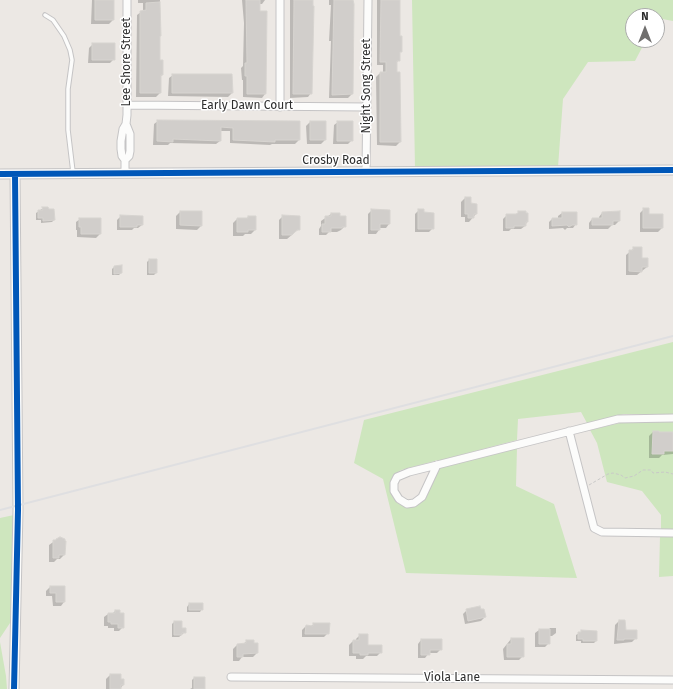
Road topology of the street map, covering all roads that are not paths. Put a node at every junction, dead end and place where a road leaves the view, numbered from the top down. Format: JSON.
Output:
{"nodes":[{"id":1,"x":127,"y":0,"type":"edge"},
{"id":2,"x":280,"y":0,"type":"edge"},
{"id":3,"x":368,"y":0,"type":"edge"},
{"id":4,"x":45,"y":15,"type":"dead end"},
{"id":5,"x":127,"y":105,"type":"junction"},
{"id":6,"x":367,"y":106,"type":"junction"},
{"id":7,"x":280,"y":107,"type":"junction"},
{"id":8,"x":673,"y":170,"type":"edge"},
{"id":9,"x":366,"y":172,"type":"junction"},
{"id":10,"x":125,"y":173,"type":"junction"},
{"id":11,"x":0,"y":174,"type":"edge"},
{"id":12,"x":15,"y":174,"type":"junction"},
{"id":13,"x":73,"y":174,"type":"junction"},
{"id":14,"x":673,"y":418,"type":"edge"},
{"id":15,"x":569,"y":431,"type":"junction"},
{"id":16,"x":437,"y":465,"type":"junction"},
{"id":17,"x":673,"y":532,"type":"edge"},
{"id":18,"x":231,"y":677,"type":"dead end"},
{"id":19,"x":673,"y":680,"type":"edge"},
{"id":20,"x":14,"y":689,"type":"edge"}],
"edges":[{"from":1,"to":5,"type":"street","name":"Lee Shore Street"},
{"from":2,"to":7,"type":"street"},
{"from":3,"to":6,"type":"street","name":"Night Song Street"},
{"from":4,"to":13,"type":"lane"},
{"from":5,"to":7,"type":"street","name":"Early Dawn Court"},
{"from":5,"to":10,"type":"street","name":"Lee Shore Street"},
{"from":6,"to":7,"type":"street","name":"Early Dawn Court"},
{"from":6,"to":9,"type":"street","name":"Night Song Street"},
{"from":8,"to":9,"type":"street","name":"Crosby Road"},
{"from":9,"to":10,"type":"street","name":"Crosby Road"},
{"from":10,"to":13,"type":"street","name":"Crosby Road"},
{"from":11,"to":12,"type":"street","name":"Crosby Road"},
{"from":12,"to":13,"type":"street","name":"Crosby Road"},
{"from":12,"to":20,"type":"street"},
{"from":14,"to":15,"type":"street"},
{"from":15,"to":16,"type":"street"},
{"from":15,"to":17,"type":"street"},
{"from":16,"to":16,"type":"street"},
{"from":18,"to":19,"type":"street","name":"Viola Lane"}]}
